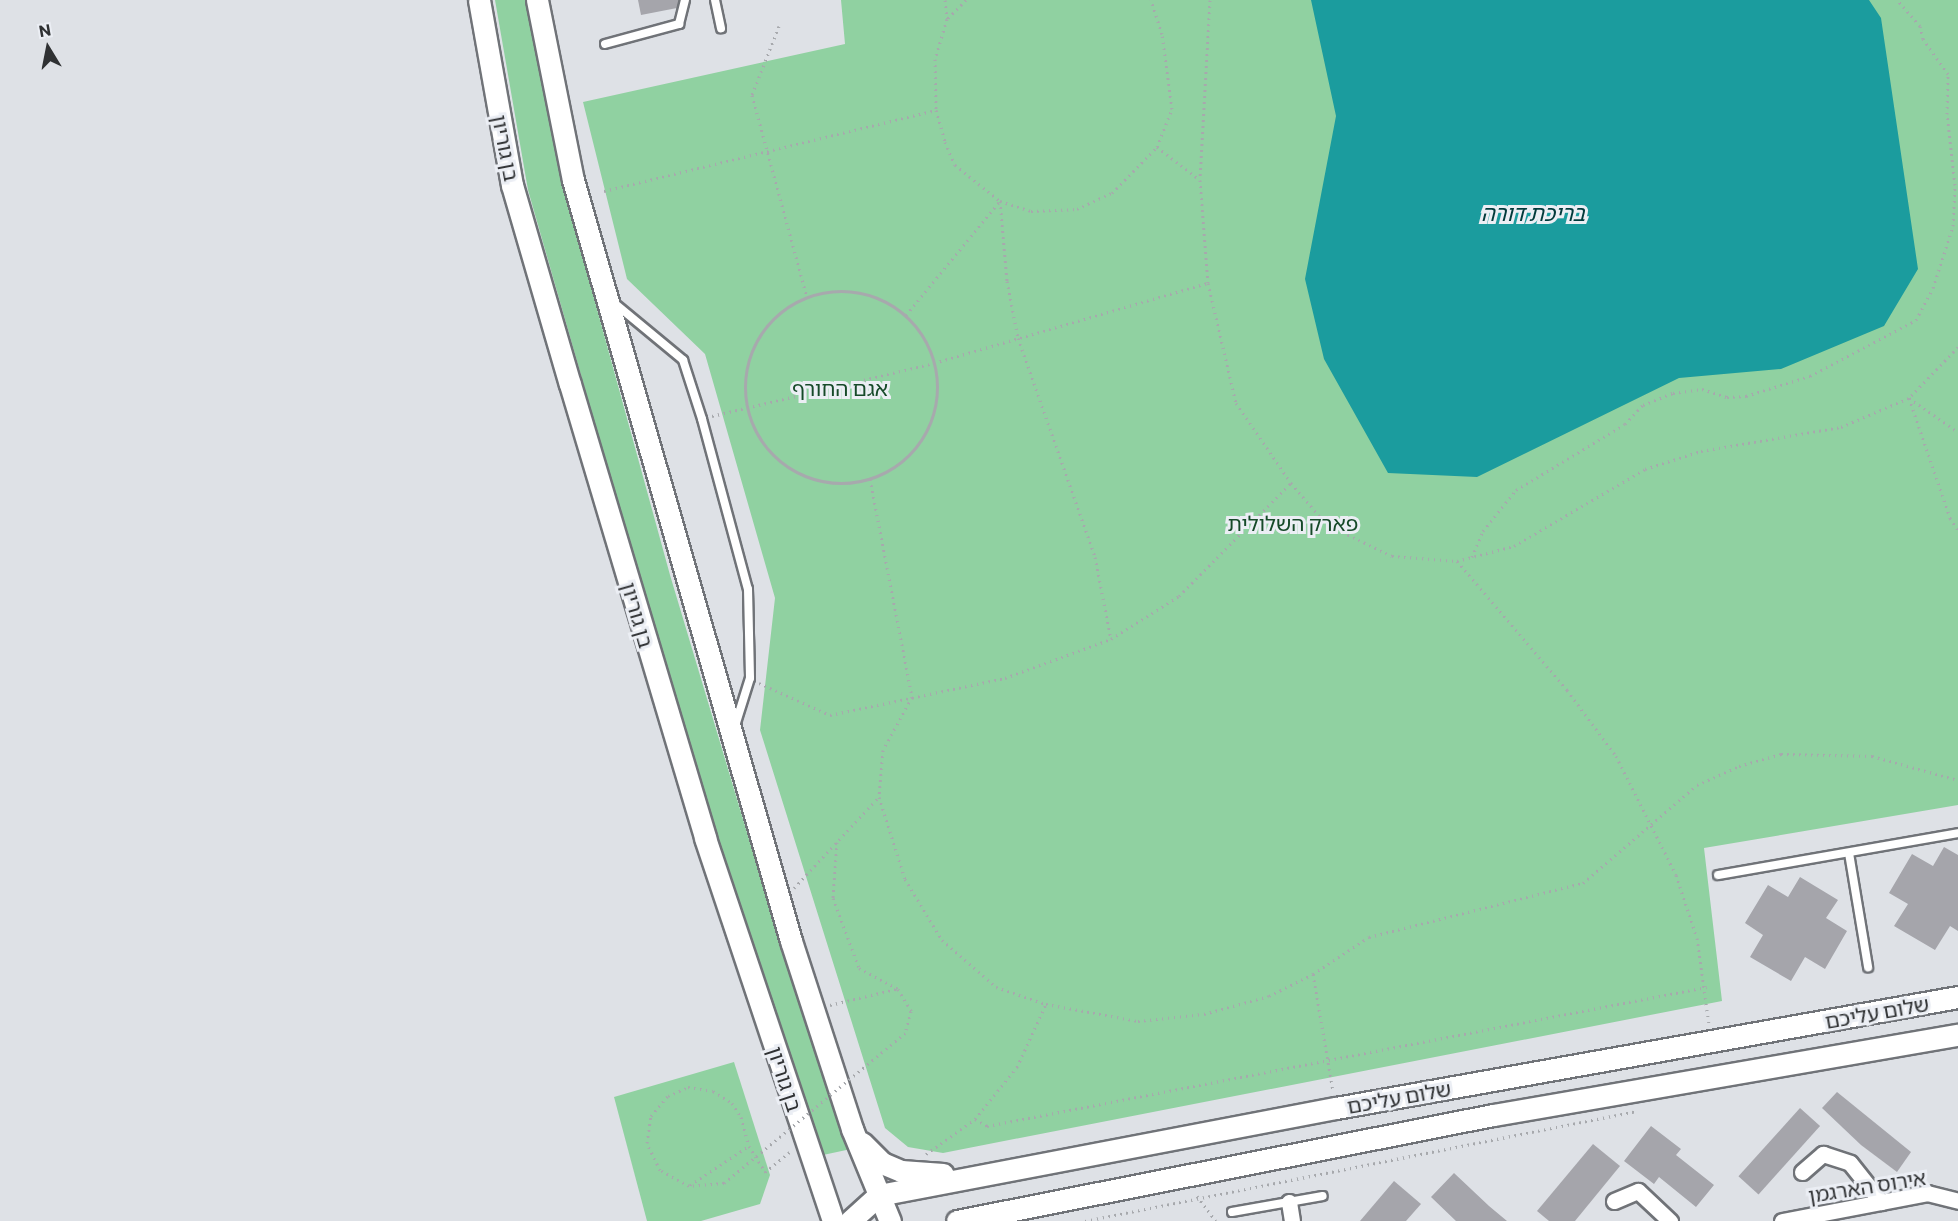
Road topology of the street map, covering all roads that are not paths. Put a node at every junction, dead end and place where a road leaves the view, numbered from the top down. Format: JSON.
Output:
{"nodes":[{"id":1,"x":479,"y":0,"type":"edge"},
{"id":2,"x":537,"y":0,"type":"edge"},
{"id":3,"x":685,"y":0,"type":"edge"},
{"id":4,"x":716,"y":0,"type":"edge"},
{"id":5,"x":722,"y":28,"type":"dead end"},
{"id":6,"x":605,"y":44,"type":"dead end"},
{"id":7,"x":606,"y":296,"type":"junction"},
{"id":8,"x":733,"y":733,"type":"junction"},
{"id":9,"x":1958,"y":833,"type":"edge"},
{"id":10,"x":1850,"y":853,"type":"junction"},
{"id":11,"x":1718,"y":876,"type":"dead end"},
{"id":12,"x":1868,"y":967,"type":"dead end"},
{"id":13,"x":1958,"y":997,"type":"edge"},
{"id":14,"x":1958,"y":1035,"type":"edge"},
{"id":15,"x":852,"y":1129,"type":"junction"},
{"id":16,"x":1802,"y":1172,"type":"dead end"},
{"id":17,"x":980,"y":1175,"type":"junction"},
{"id":18,"x":879,"y":1195,"type":"junction"},
{"id":19,"x":1323,"y":1196,"type":"dead end"},
{"id":20,"x":1614,"y":1201,"type":"dead end"},
{"id":21,"x":1958,"y":1201,"type":"edge"},
{"id":22,"x":1881,"y":1202,"type":"junction"},
{"id":23,"x":1288,"y":1203,"type":"junction"},
{"id":24,"x":1232,"y":1212,"type":"dead end"},
{"id":25,"x":833,"y":1221,"type":"edge"},
{"id":26,"x":850,"y":1221,"type":"edge"},
{"id":27,"x":890,"y":1221,"type":"edge"},
{"id":28,"x":961,"y":1221,"type":"edge"},
{"id":29,"x":1292,"y":1221,"type":"edge"},
{"id":30,"x":1670,"y":1221,"type":"edge"},
{"id":31,"x":1784,"y":1221,"type":"edge"}],
"edges":[{"from":1,"to":25,"type":"main road","name":"בן גוריון"},
{"from":2,"to":7,"type":"main road"},
{"from":3,"to":6,"type":"lane"},
{"from":4,"to":5,"type":"lane"},
{"from":7,"to":8,"type":"main road"},
{"from":7,"to":8,"type":"lane"},
{"from":8,"to":15,"type":"main road"},
{"from":9,"to":10,"type":"lane"},
{"from":10,"to":11,"type":"lane"},
{"from":10,"to":12,"type":"lane"},
{"from":13,"to":17,"type":"main road","name":"שלום עליכם"},
{"from":14,"to":28,"type":"main road","name":"שלום עליכם"},
{"from":15,"to":17,"type":"main road"},
{"from":15,"to":18,"type":"main road"},
{"from":16,"to":22,"type":"street"},
{"from":17,"to":18,"type":"main road","name":"שלום עליכם"},
{"from":18,"to":26,"type":"main road"},
{"from":18,"to":27,"type":"main road"},
{"from":19,"to":23,"type":"lane"},
{"from":20,"to":30,"type":"street"},
{"from":21,"to":22,"type":"street","name":"אירוס הארגמן"},
{"from":22,"to":31,"type":"street","name":"אירוס הארגמן"},
{"from":23,"to":24,"type":"lane"},
{"from":23,"to":29,"type":"street"}]}
